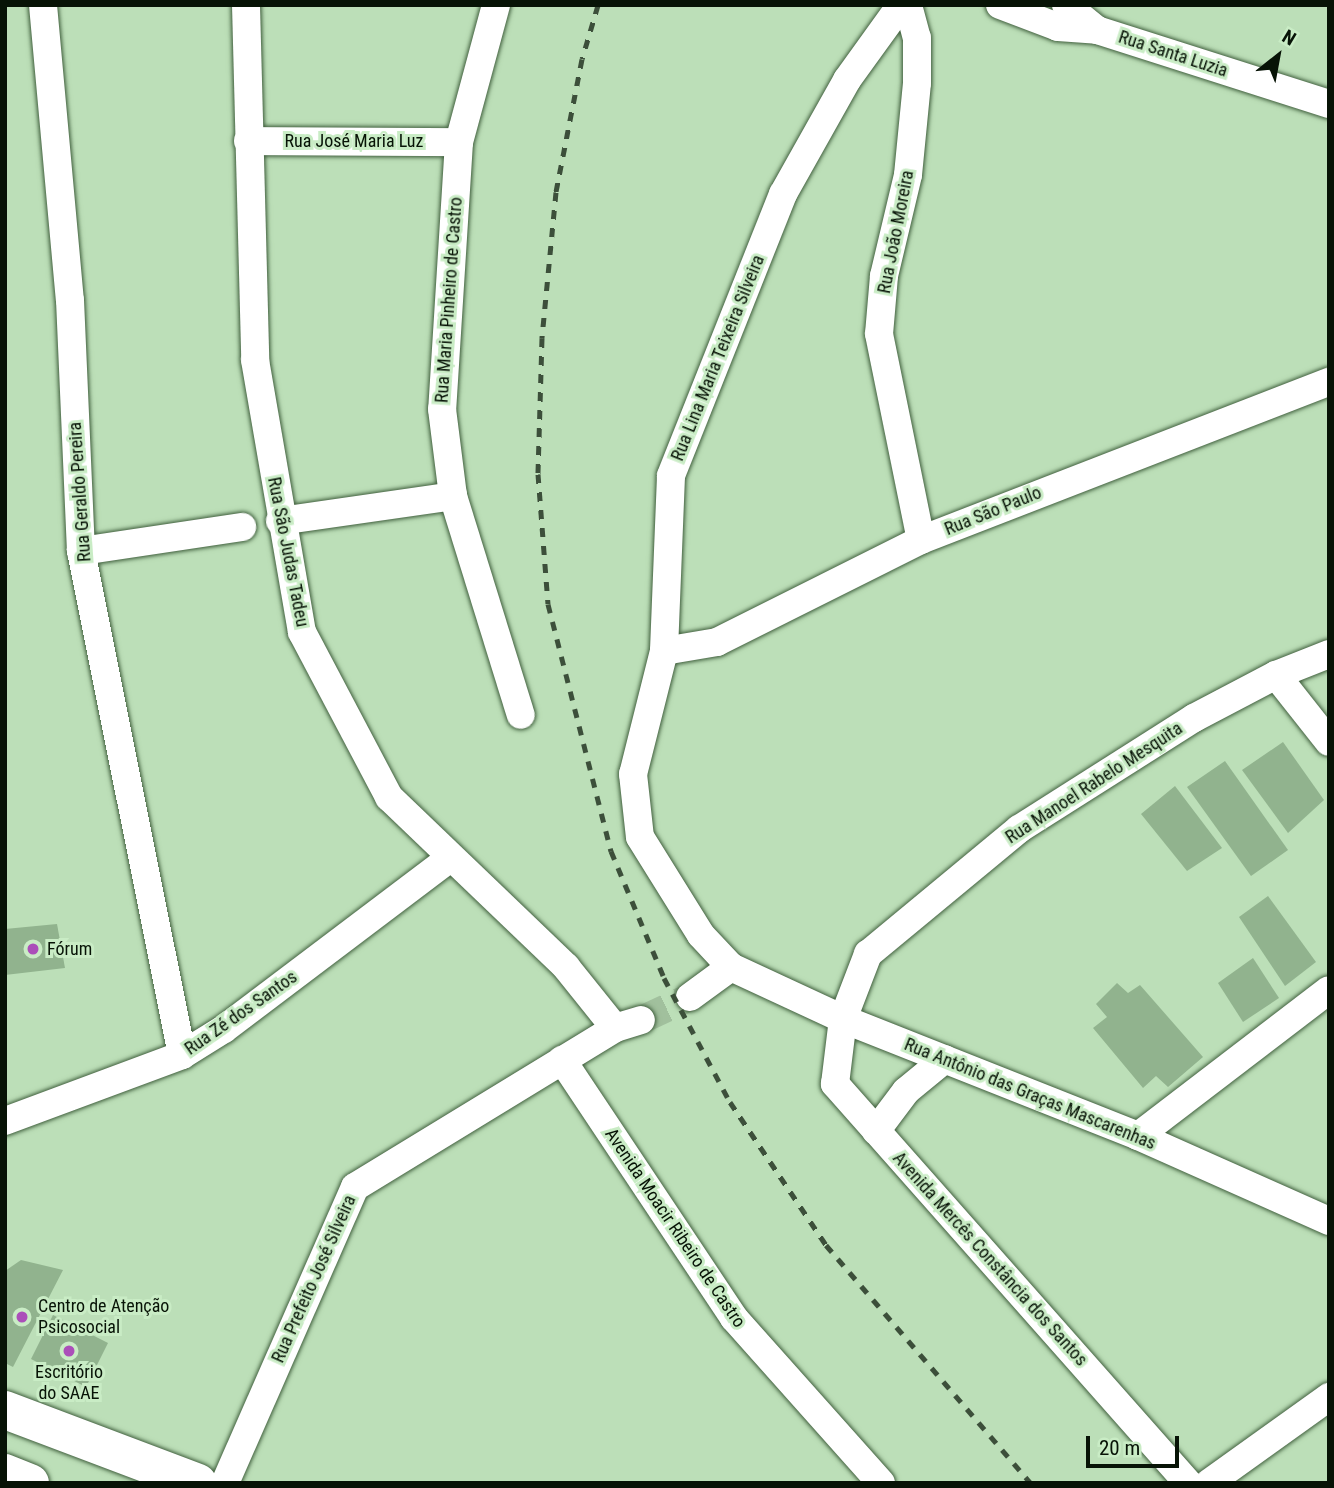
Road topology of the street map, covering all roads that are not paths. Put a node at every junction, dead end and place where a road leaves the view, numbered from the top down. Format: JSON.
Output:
{"nodes":[{"id":1,"x":43,"y":5,"type":"edge"},
{"id":2,"x":246,"y":5,"type":"edge"},
{"id":3,"x":496,"y":5,"type":"edge"},
{"id":4,"x":901,"y":5,"type":"edge"},
{"id":5,"x":908,"y":5,"type":"edge"},
{"id":6,"x":1000,"y":5,"type":"edge"},
{"id":7,"x":1066,"y":5,"type":"edge"},
{"id":8,"x":1097,"y":30,"type":"junction"},
{"id":9,"x":1329,"y":104,"type":"edge"},
{"id":10,"x":248,"y":141,"type":"junction"},
{"id":11,"x":459,"y":142,"type":"junction"},
{"id":12,"x":1329,"y":382,"type":"edge"},
{"id":13,"x":453,"y":496,"type":"junction"},
{"id":14,"x":280,"y":521,"type":"junction"},
{"id":15,"x":242,"y":527,"type":"dead end"},
{"id":16,"x":921,"y":540,"type":"junction"},
{"id":17,"x":81,"y":551,"type":"junction"},
{"id":18,"x":664,"y":651,"type":"junction"},
{"id":19,"x":1329,"y":654,"type":"edge"},
{"id":20,"x":1276,"y":675,"type":"junction"},
{"id":21,"x":521,"y":715,"type":"dead end"},
{"id":22,"x":1329,"y":742,"type":"edge"},
{"id":23,"x":450,"y":858,"type":"junction"},
{"id":24,"x":731,"y":967,"type":"junction"},
{"id":25,"x":1329,"y":990,"type":"edge"},
{"id":26,"x":690,"y":997,"type":"tunnel mouth"},
{"id":27,"x":843,"y":1018,"type":"junction"},
{"id":28,"x":628,"y":1024,"type":"joint"},
{"id":29,"x":182,"y":1055,"type":"junction"},
{"id":30,"x":945,"y":1059,"type":"junction"},
{"id":31,"x":562,"y":1060,"type":"junction"},
{"id":32,"x":5,"y":1121,"type":"edge"},
{"id":33,"x":876,"y":1130,"type":"junction"},
{"id":34,"x":1138,"y":1136,"type":"junction"},
{"id":35,"x":1329,"y":1221,"type":"edge"},
{"id":36,"x":1329,"y":1397,"type":"edge"},
{"id":37,"x":5,"y":1410,"type":"edge"},
{"id":38,"x":5,"y":1473,"type":"edge"},
{"id":39,"x":30,"y":1483,"type":"edge"},
{"id":40,"x":198,"y":1483,"type":"edge"},
{"id":41,"x":225,"y":1483,"type":"edge"},
{"id":42,"x":881,"y":1483,"type":"edge"},
{"id":43,"x":1188,"y":1483,"type":"edge"},
{"id":44,"x":1209,"y":1483,"type":"edge"}],
"edges":[{"from":1,"to":17,"type":"street","name":"Rua Geraldo Pereira"},
{"from":2,"to":10,"type":"street","name":"Rua São Judas Tadeu"},
{"from":3,"to":11,"type":"street","name":"Rua Maria Pinheiro de Castro"},
{"from":4,"to":18,"type":"street","name":"Rua Lina Maria Teixeira Silveira"},
{"from":5,"to":16,"type":"street","name":"Rua João Moreira"},
{"from":6,"to":8,"type":"street","name":"Rua Santa Luzia"},
{"from":7,"to":8,"type":"street","name":"Rua Santa Luzia"},
{"from":8,"to":9,"type":"street","name":"Rua Santa Luzia"},
{"from":10,"to":11,"type":"street","name":"Rua José Maria Luz"},
{"from":10,"to":14,"type":"street","name":"Rua São Judas Tadeu"},
{"from":11,"to":13,"type":"street","name":"Rua Maria Pinheiro de Castro"},
{"from":12,"to":16,"type":"street","name":"Rua São Paulo"},
{"from":13,"to":14,"type":"street"},
{"from":13,"to":21,"type":"street","name":"Rua Maria Pinheiro de Castro"},
{"from":14,"to":23,"type":"street","name":"Rua São Judas Tadeu"},
{"from":15,"to":17,"type":"street"},
{"from":16,"to":18,"type":"street","name":"Rua São Paulo"},
{"from":17,"to":29,"type":"street","name":"Rua Geraldo Pereira"},
{"from":18,"to":24,"type":"street","name":"Rua Lina Maria Teixeira Silveira"},
{"from":19,"to":20,"type":"street","name":"Rua Manoel Rabelo Mesquita"},
{"from":20,"to":22,"type":"street"},
{"from":20,"to":27,"type":"street","name":"Rua Manoel Rabelo Mesquita"},
{"from":23,"to":28,"type":"street","name":"Rua São Judas Tadeu"},
{"from":23,"to":29,"type":"street","name":"Rua Zé dos Santos"},
{"from":24,"to":26,"type":"street"},
{"from":24,"to":27,"type":"street","name":"Rua Antônio das Graças Mascarenhas"},
{"from":25,"to":34,"type":"street"},
{"from":27,"to":30,"type":"street","name":"Rua Antônio das Graças Mascarenhas"},
{"from":27,"to":33,"type":"street","name":"Avenida Mercês Constância dos Santos"},
{"from":28,"to":31,"type":"street","name":"Rua Prefeito José Silveira"},
{"from":29,"to":32,"type":"street","name":"Rua Zé dos Santos"},
{"from":30,"to":33,"type":"street"},
{"from":30,"to":34,"type":"street","name":"Rua Antônio das Graças Mascarenhas"},
{"from":31,"to":41,"type":"street","name":"Rua Prefeito José Silveira"},
{"from":31,"to":42,"type":"street","name":"Avenida Moacir Ribeiro de Castro"},
{"from":33,"to":43,"type":"street","name":"Avenida Mercês Constância dos Santos"},
{"from":34,"to":35,"type":"street","name":"Rua Antônio das Graças Mascarenhas"},
{"from":36,"to":44,"type":"street"},
{"from":37,"to":40,"type":"main road"},
{"from":38,"to":39,"type":"main road"}]}
